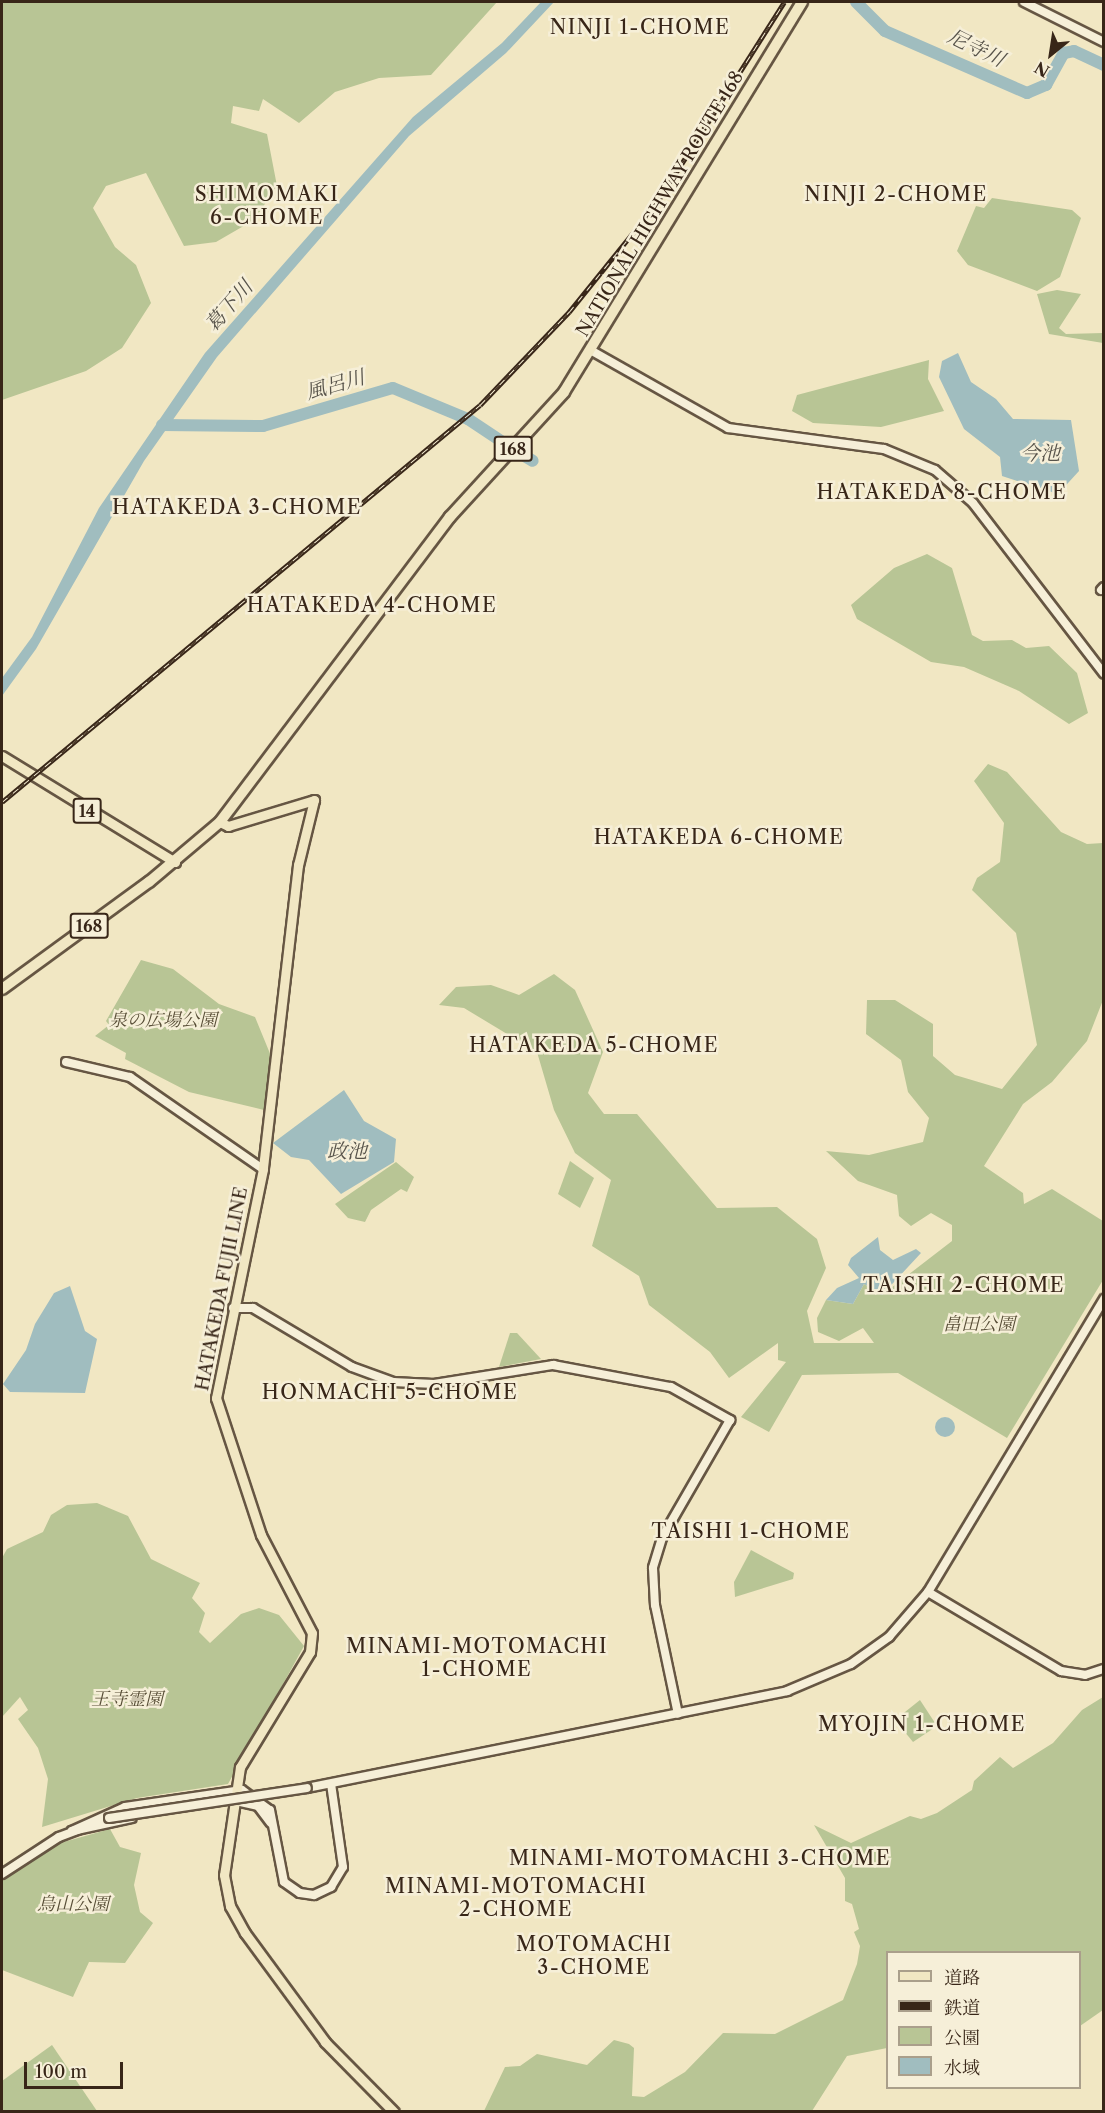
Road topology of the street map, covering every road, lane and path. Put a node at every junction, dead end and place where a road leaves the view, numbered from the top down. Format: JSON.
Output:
{"nodes":[{"id":1,"x":802,"y":2,"type":"edge"},
{"id":2,"x":1024,"y":2,"type":"edge"},
{"id":3,"x":1104,"y":42,"type":"edge"},
{"id":4,"x":592,"y":351,"type":"junction"},
{"id":5,"x":1104,"y":674,"type":"edge"},
{"id":6,"x":2,"y":756,"type":"edge"},
{"id":7,"x":220,"y":822,"type":"junction"},
{"id":8,"x":175,"y":862,"type":"junction"},
{"id":9,"x":2,"y":989,"type":"edge"},
{"id":10,"x":66,"y":1062,"type":"dead end"},
{"id":11,"x":263,"y":1169,"type":"junction"},
{"id":12,"x":1104,"y":1299,"type":"edge"},
{"id":13,"x":233,"y":1308,"type":"junction"},
{"id":14,"x":1096,"y":1312,"type":"junction"},
{"id":15,"x":1104,"y":1317,"type":"edge"},
{"id":16,"x":928,"y":1592,"type":"junction"},
{"id":17,"x":1104,"y":1669,"type":"edge"},
{"id":18,"x":678,"y":1714,"type":"junction"},
{"id":19,"x":331,"y":1784,"type":"junction"},
{"id":20,"x":236,"y":1790,"type":"junction"},
{"id":21,"x":235,"y":1802,"type":"junction"},
{"id":22,"x":272,"y":1826,"type":"junction"},
{"id":23,"x":72,"y":1831,"type":"junction"},
{"id":24,"x":2,"y":1874,"type":"edge"},
{"id":25,"x":394,"y":2112,"type":"edge"}],
"edges":[{"from":1,"to":4,"type":"highway","name":"NATIONAL HIGHWAY ROUTE 168","number":"168"},
{"from":2,"to":3,"type":"street"},
{"from":4,"to":5,"type":"street"},
{"from":4,"to":7,"type":"highway","name":"NATIONAL HIGHWAY ROUTE 168","number":"168"},
{"from":6,"to":8,"type":"main road","number":"14"},
{"from":7,"to":8,"type":"highway","name":"NATIONAL HIGHWAY ROUTE 168","number":"168"},
{"from":7,"to":11,"type":"main road","name":"HATAKEDA FUJII LINE"},
{"from":8,"to":9,"type":"highway","number":"168"},
{"from":10,"to":11,"type":"street"},
{"from":11,"to":13,"type":"main road","name":"HATAKEDA FUJII LINE"},
{"from":12,"to":14,"type":"street"},
{"from":13,"to":18,"type":"street"},
{"from":13,"to":20,"type":"main road","name":"HATAKEDA FUJII LINE"},
{"from":14,"to":15,"type":"street"},
{"from":14,"to":16,"type":"street"},
{"from":16,"to":17,"type":"street"},
{"from":16,"to":18,"type":"street"},
{"from":18,"to":19,"type":"street"},
{"from":19,"to":22,"type":"street"},
{"from":19,"to":23,"type":"street","bridge":true},
{"from":20,"to":21,"type":"main road","name":"HATAKEDA FUJII LINE"},
{"from":20,"to":22,"type":"street"},
{"from":20,"to":23,"type":"street"},
{"from":21,"to":22,"type":"street"},
{"from":21,"to":23,"type":"street"},
{"from":21,"to":25,"type":"main road","name":"HATAKEDA FUJII LINE"},
{"from":23,"to":24,"type":"street"}]}
